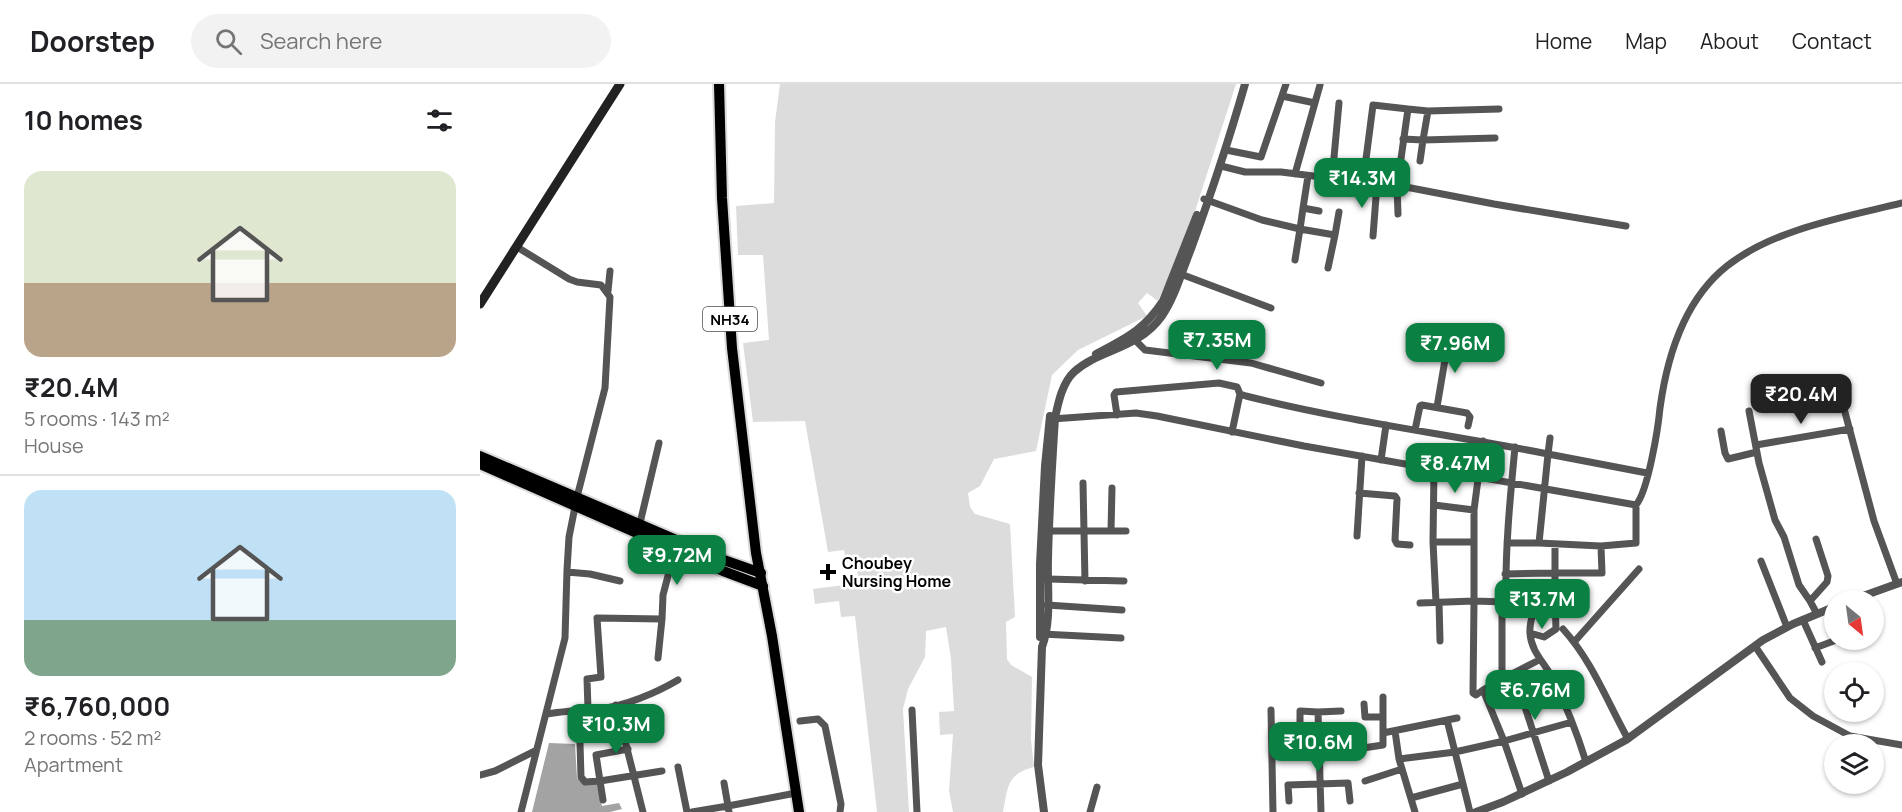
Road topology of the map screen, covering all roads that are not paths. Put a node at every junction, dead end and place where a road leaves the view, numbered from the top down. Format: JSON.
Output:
{"nodes":[{"id":1,"x":620,"y":84,"type":"edge"},
{"id":2,"x":719,"y":84,"type":"edge"},
{"id":3,"x":1245,"y":84,"type":"edge"},
{"id":4,"x":1286,"y":84,"type":"edge"},
{"id":5,"x":1320,"y":85,"type":"edge"},
{"id":6,"x":1282,"y":96,"type":"junction"},
{"id":7,"x":1315,"y":103,"type":"junction"},
{"id":8,"x":1339,"y":104,"type":"dead end"},
{"id":9,"x":1408,"y":109,"type":"junction"},
{"id":10,"x":1499,"y":109,"type":"dead end"},
{"id":11,"x":1428,"y":111,"type":"junction"},
{"id":12,"x":1495,"y":138,"type":"dead end"},
{"id":13,"x":1403,"y":139,"type":"junction"},
{"id":14,"x":1423,"y":140,"type":"junction"},
{"id":15,"x":1226,"y":150,"type":"junction"},
{"id":16,"x":1420,"y":161,"type":"dead end"},
{"id":17,"x":1219,"y":169,"type":"junction"},
{"id":18,"x":1295,"y":174,"type":"junction"},
{"id":19,"x":1308,"y":176,"type":"junction"},
{"id":20,"x":1332,"y":179,"type":"junction"},
{"id":21,"x":1363,"y":182,"type":"junction"},
{"id":22,"x":1377,"y":184,"type":"junction"},
{"id":23,"x":1396,"y":186,"type":"junction"},
{"id":24,"x":1207,"y":199,"type":"junction"},
{"id":25,"x":1902,"y":202,"type":"edge"},
{"id":26,"x":1302,"y":208,"type":"junction"},
{"id":27,"x":1319,"y":211,"type":"dead end"},
{"id":28,"x":1339,"y":212,"type":"dead end"},
{"id":29,"x":1398,"y":214,"type":"dead end"},
{"id":30,"x":1626,"y":226,"type":"dead end"},
{"id":31,"x":1300,"y":230,"type":"junction"},
{"id":32,"x":1335,"y":235,"type":"junction"},
{"id":33,"x":1373,"y":236,"type":"dead end"},
{"id":34,"x":517,"y":246,"type":"junction"},
{"id":35,"x":1295,"y":260,"type":"dead end"},
{"id":36,"x":1328,"y":268,"type":"dead end"},
{"id":37,"x":610,"y":271,"type":"dead end"},
{"id":38,"x":1178,"y":273,"type":"junction"},
{"id":39,"x":608,"y":291,"type":"junction"},
{"id":40,"x":480,"y":304,"type":"edge"},
{"id":41,"x":1271,"y":308,"type":"dead end"},
{"id":42,"x":1449,"y":336,"type":"dead end"},
{"id":43,"x":1133,"y":338,"type":"junction"},
{"id":44,"x":1321,"y":383,"type":"dead end"},
{"id":45,"x":1838,"y":386,"type":"dead end"},
{"id":46,"x":1240,"y":394,"type":"junction"},
{"id":47,"x":1437,"y":407,"type":"junction"},
{"id":48,"x":1749,"y":411,"type":"dead end"},
{"id":49,"x":1117,"y":415,"type":"junction"},
{"id":50,"x":1052,"y":419,"type":"junction"},
{"id":51,"x":1386,"y":425,"type":"junction"},
{"id":52,"x":1468,"y":426,"type":"dead end"},
{"id":53,"x":1850,"y":429,"type":"junction"},
{"id":54,"x":1415,"y":430,"type":"junction"},
{"id":55,"x":1721,"y":431,"type":"dead end"},
{"id":56,"x":1232,"y":432,"type":"junction"},
{"id":57,"x":1550,"y":438,"type":"dead end"},
{"id":58,"x":1483,"y":441,"type":"junction"},
{"id":59,"x":660,"y":443,"type":"dead end"},
{"id":60,"x":1515,"y":447,"type":"junction"},
{"id":61,"x":1756,"y":449,"type":"junction"},
{"id":62,"x":1548,"y":454,"type":"junction"},
{"id":63,"x":480,"y":456,"type":"edge"},
{"id":64,"x":1362,"y":456,"type":"junction"},
{"id":65,"x":1381,"y":460,"type":"junction"},
{"id":66,"x":480,"y":464,"type":"edge"},
{"id":67,"x":1434,"y":469,"type":"junction"},
{"id":68,"x":1647,"y":473,"type":"junction"},
{"id":69,"x":1479,"y":477,"type":"junction"},
{"id":70,"x":1083,"y":483,"type":"dead end"},
{"id":71,"x":1511,"y":483,"type":"junction"},
{"id":72,"x":1112,"y":488,"type":"dead end"},
{"id":73,"x":1543,"y":488,"type":"junction"},
{"id":74,"x":1359,"y":493,"type":"junction"},
{"id":75,"x":576,"y":502,"type":"junction"},
{"id":76,"x":1434,"y":505,"type":"junction"},
{"id":77,"x":1636,"y":505,"type":"junction"},
{"id":78,"x":1474,"y":510,"type":"junction"},
{"id":79,"x":640,"y":524,"type":"junction"},
{"id":80,"x":1048,"y":531,"type":"junction"},
{"id":81,"x":1084,"y":531,"type":"junction"},
{"id":82,"x":1111,"y":531,"type":"junction"},
{"id":83,"x":1126,"y":531,"type":"dead end"},
{"id":84,"x":1357,"y":536,"type":"dead end"},
{"id":85,"x":1816,"y":539,"type":"dead end"},
{"id":86,"x":1433,"y":542,"type":"junction"},
{"id":87,"x":1473,"y":542,"type":"junction"},
{"id":88,"x":1507,"y":543,"type":"junction"},
{"id":89,"x":1539,"y":543,"type":"junction"},
{"id":90,"x":1410,"y":545,"type":"dead end"},
{"id":91,"x":1555,"y":545,"type":"junction"},
{"id":92,"x":1601,"y":546,"type":"junction"},
{"id":93,"x":675,"y":549,"type":"junction"},
{"id":94,"x":1761,"y":561,"type":"dead end"},
{"id":95,"x":1639,"y":569,"type":"dead end"},
{"id":96,"x":567,"y":572,"type":"junction"},
{"id":97,"x":1555,"y":573,"type":"junction"},
{"id":98,"x":1505,"y":574,"type":"junction"},
{"id":99,"x":758,"y":578,"type":"junction"},
{"id":100,"x":1047,"y":579,"type":"junction"},
{"id":101,"x":620,"y":581,"type":"dead end"},
{"id":102,"x":1085,"y":581,"type":"junction"},
{"id":103,"x":1124,"y":581,"type":"dead end"},
{"id":104,"x":1899,"y":583,"type":"edge"},
{"id":105,"x":1880,"y":590,"type":"edge"},
{"id":106,"x":1555,"y":600,"type":"junction"},
{"id":107,"x":1474,"y":601,"type":"junction"},
{"id":108,"x":1536,"y":601,"type":"junction"},
{"id":109,"x":1810,"y":601,"type":"junction"},
{"id":110,"x":1437,"y":602,"type":"junction"},
{"id":111,"x":1504,"y":602,"type":"junction"},
{"id":112,"x":1420,"y":603,"type":"dead end"},
{"id":113,"x":1047,"y":605,"type":"junction"},
{"id":114,"x":1122,"y":610,"type":"dead end"},
{"id":115,"x":1824,"y":611,"type":"edge"},
{"id":116,"x":1817,"y":614,"type":"junction"},
{"id":117,"x":662,"y":619,"type":"junction"},
{"id":118,"x":1803,"y":620,"type":"junction"},
{"id":119,"x":1787,"y":627,"type":"junction"},
{"id":120,"x":1563,"y":629,"type":"dead end"},
{"id":121,"x":1530,"y":633,"type":"junction"},
{"id":122,"x":1042,"y":634,"type":"junction"},
{"id":123,"x":1121,"y":639,"type":"dead end"},
{"id":124,"x":1440,"y":640,"type":"dead end"},
{"id":125,"x":1575,"y":641,"type":"junction"},
{"id":126,"x":1824,"y":645,"type":"edge"},
{"id":127,"x":1755,"y":646,"type":"junction"},
{"id":128,"x":1815,"y":648,"type":"junction"},
{"id":129,"x":658,"y":658,"type":"dead end"},
{"id":130,"x":1539,"y":660,"type":"junction"},
{"id":131,"x":1822,"y":662,"type":"dead end"},
{"id":132,"x":1514,"y":673,"type":"junction"},
{"id":133,"x":1502,"y":679,"type":"junction"},
{"id":134,"x":678,"y":680,"type":"dead end"},
{"id":135,"x":1483,"y":690,"type":"junction"},
{"id":136,"x":1383,"y":697,"type":"dead end"},
{"id":137,"x":1364,"y":704,"type":"dead end"},
{"id":138,"x":616,"y":705,"type":"junction"},
{"id":139,"x":588,"y":709,"type":"junction"},
{"id":140,"x":912,"y":710,"type":"dead end"},
{"id":141,"x":1271,"y":710,"type":"dead end"},
{"id":142,"x":1341,"y":711,"type":"dead end"},
{"id":143,"x":1318,"y":712,"type":"junction"},
{"id":144,"x":547,"y":714,"type":"junction"},
{"id":145,"x":1383,"y":717,"type":"junction"},
{"id":146,"x":1457,"y":718,"type":"dead end"},
{"id":147,"x":1448,"y":720,"type":"junction"},
{"id":148,"x":800,"y":721,"type":"dead end"},
{"id":149,"x":1572,"y":722,"type":"junction"},
{"id":150,"x":1300,"y":728,"type":"dead end"},
{"id":151,"x":1395,"y":731,"type":"junction"},
{"id":152,"x":1383,"y":733,"type":"junction"},
{"id":153,"x":1534,"y":734,"type":"junction"},
{"id":154,"x":1628,"y":739,"type":"junction"},
{"id":155,"x":1504,"y":741,"type":"junction"},
{"id":156,"x":579,"y":743,"type":"dead end"},
{"id":157,"x":1902,"y":745,"type":"edge"},
{"id":158,"x":628,"y":749,"type":"junction"},
{"id":159,"x":1319,"y":750,"type":"junction"},
{"id":160,"x":535,"y":751,"type":"junction"},
{"id":161,"x":1455,"y":752,"type":"junction"},
{"id":162,"x":1399,"y":759,"type":"junction"},
{"id":163,"x":1586,"y":762,"type":"junction"},
{"id":164,"x":678,"y":767,"type":"dead end"},
{"id":165,"x":1402,"y":769,"type":"junction"},
{"id":166,"x":662,"y":771,"type":"dead end"},
{"id":167,"x":634,"y":774,"type":"junction"},
{"id":168,"x":480,"y":775,"type":"edge"},
{"id":169,"x":600,"y":781,"type":"junction"},
{"id":170,"x":1365,"y":781,"type":"dead end"},
{"id":171,"x":1549,"y":781,"type":"junction"},
{"id":172,"x":724,"y":783,"type":"dead end"},
{"id":173,"x":1463,"y":784,"type":"junction"},
{"id":174,"x":1097,"y":786,"type":"dead end"},
{"id":175,"x":1319,"y":786,"type":"junction"},
{"id":176,"x":793,"y":793,"type":"junction"},
{"id":177,"x":1522,"y":794,"type":"junction"},
{"id":178,"x":1411,"y":798,"type":"junction"},
{"id":179,"x":603,"y":800,"type":"dead end"},
{"id":180,"x":1288,"y":801,"type":"dead end"},
{"id":181,"x":1350,"y":801,"type":"dead end"},
{"id":182,"x":729,"y":809,"type":"edge"},
{"id":183,"x":521,"y":812,"type":"edge"},
{"id":184,"x":643,"y":812,"type":"edge"},
{"id":185,"x":689,"y":812,"type":"edge"},
{"id":186,"x":793,"y":812,"type":"edge"},
{"id":187,"x":799,"y":812,"type":"edge"},
{"id":188,"x":840,"y":812,"type":"edge"},
{"id":189,"x":917,"y":812,"type":"edge"},
{"id":190,"x":1044,"y":812,"type":"edge"},
{"id":191,"x":1090,"y":812,"type":"edge"},
{"id":192,"x":1273,"y":812,"type":"edge"},
{"id":193,"x":1321,"y":812,"type":"edge"},
{"id":194,"x":1415,"y":812,"type":"edge"},
{"id":195,"x":1470,"y":812,"type":"edge"},
{"id":196,"x":1476,"y":812,"type":"edge"}],
"edges":[{"from":1,"to":34,"type":"main road"},
{"from":2,"to":99,"type":"main road","number":"NH34"},
{"from":3,"to":15,"type":"street"},
{"from":4,"to":6,"type":"street"},
{"from":5,"to":7,"type":"street"},
{"from":6,"to":7,"type":"street"},
{"from":6,"to":15,"type":"street"},
{"from":7,"to":18,"type":"street"},
{"from":8,"to":20,"type":"street"},
{"from":9,"to":11,"type":"street"},
{"from":9,"to":13,"type":"street"},
{"from":9,"to":21,"type":"street"},
{"from":10,"to":11,"type":"street"},
{"from":11,"to":14,"type":"street"},
{"from":12,"to":14,"type":"street"},
{"from":13,"to":14,"type":"street"},
{"from":13,"to":23,"type":"street"},
{"from":14,"to":16,"type":"street"},
{"from":15,"to":17,"type":"street"},
{"from":17,"to":18,"type":"street"},
{"from":17,"to":24,"type":"street"},
{"from":18,"to":19,"type":"street"},
{"from":19,"to":20,"type":"street"},
{"from":19,"to":26,"type":"street"},
{"from":20,"to":21,"type":"street"},
{"from":21,"to":22,"type":"street"},
{"from":22,"to":23,"type":"street"},
{"from":22,"to":33,"type":"street"},
{"from":23,"to":29,"type":"street"},
{"from":23,"to":30,"type":"street"},
{"from":24,"to":31,"type":"street"},
{"from":24,"to":38,"type":"street"},
{"from":25,"to":68,"type":"street"},
{"from":26,"to":27,"type":"street"},
{"from":26,"to":31,"type":"street"},
{"from":28,"to":32,"type":"street"},
{"from":31,"to":32,"type":"street"},
{"from":31,"to":35,"type":"street"},
{"from":32,"to":36,"type":"street"},
{"from":34,"to":39,"type":"street"},
{"from":34,"to":40,"type":"main road"},
{"from":37,"to":39,"type":"street"},
{"from":38,"to":41,"type":"street"},
{"from":38,"to":43,"type":"street"},
{"from":39,"to":75,"type":"street"},
{"from":42,"to":47,"type":"street"},
{"from":43,"to":44,"type":"street"},
{"from":43,"to":50,"type":"street"},
{"from":45,"to":53,"type":"street"},
{"from":46,"to":49,"type":"street"},
{"from":46,"to":51,"type":"street"},
{"from":46,"to":56,"type":"street"},
{"from":47,"to":52,"type":"street"},
{"from":47,"to":54,"type":"street"},
{"from":48,"to":61,"type":"street"},
{"from":49,"to":50,"type":"street"},
{"from":49,"to":56,"type":"street"},
{"from":50,"to":80,"type":"street"},
{"from":50,"to":122,"type":"street"},
{"from":51,"to":54,"type":"street"},
{"from":51,"to":65,"type":"street"},
{"from":53,"to":61,"type":"street"},
{"from":53,"to":104,"type":"street"},
{"from":54,"to":58,"type":"street"},
{"from":55,"to":61,"type":"street"},
{"from":56,"to":64,"type":"street"},
{"from":57,"to":62,"type":"street"},
{"from":58,"to":60,"type":"street"},
{"from":58,"to":69,"type":"street"},
{"from":59,"to":79,"type":"street"},
{"from":60,"to":62,"type":"street"},
{"from":60,"to":71,"type":"street"},
{"from":61,"to":109,"type":"street"},
{"from":62,"to":68,"type":"street"},
{"from":62,"to":73,"type":"street"},
{"from":63,"to":75,"type":"main road"},
{"from":64,"to":65,"type":"street"},
{"from":64,"to":74,"type":"street"},
{"from":65,"to":67,"type":"street"},
{"from":66,"to":75,"type":"main road"},
{"from":67,"to":69,"type":"street"},
{"from":67,"to":76,"type":"street"},
{"from":68,"to":77,"type":"street"},
{"from":69,"to":71,"type":"street"},
{"from":69,"to":78,"type":"street"},
{"from":70,"to":81,"type":"street"},
{"from":71,"to":73,"type":"street"},
{"from":71,"to":88,"type":"street"},
{"from":72,"to":82,"type":"street"},
{"from":73,"to":77,"type":"street"},
{"from":73,"to":89,"type":"street"},
{"from":74,"to":84,"type":"street"},
{"from":74,"to":90,"type":"street"},
{"from":75,"to":79,"type":"main road"},
{"from":75,"to":93,"type":"main road"},
{"from":75,"to":96,"type":"street"},
{"from":76,"to":78,"type":"street"},
{"from":76,"to":86,"type":"street"},
{"from":77,"to":92,"type":"street"},
{"from":78,"to":87,"type":"street"},
{"from":79,"to":99,"type":"main road"},
{"from":80,"to":81,"type":"street"},
{"from":80,"to":100,"type":"street"},
{"from":81,"to":82,"type":"street"},
{"from":81,"to":102,"type":"street"},
{"from":82,"to":83,"type":"street"},
{"from":85,"to":109,"type":"street"},
{"from":86,"to":87,"type":"street"},
{"from":86,"to":110,"type":"street"},
{"from":87,"to":107,"type":"street"},
{"from":88,"to":89,"type":"street"},
{"from":88,"to":98,"type":"street"},
{"from":89,"to":91,"type":"street"},
{"from":91,"to":92,"type":"street"},
{"from":91,"to":97,"type":"street"},
{"from":92,"to":97,"type":"street"},
{"from":93,"to":99,"type":"main road"},
{"from":93,"to":117,"type":"street"},
{"from":94,"to":119,"type":"street"},
{"from":95,"to":125,"type":"street"},
{"from":96,"to":101,"type":"street"},
{"from":96,"to":144,"type":"street"},
{"from":97,"to":98,"type":"street"},
{"from":97,"to":106,"type":"street"},
{"from":98,"to":111,"type":"street"},
{"from":99,"to":176,"type":"main road","number":"NH34"},
{"from":100,"to":102,"type":"street"},
{"from":100,"to":113,"type":"street"},
{"from":102,"to":103,"type":"street"},
{"from":104,"to":105,"type":"street"},
{"from":106,"to":108,"type":"street"},
{"from":106,"to":121,"type":"street"},
{"from":107,"to":110,"type":"street"},
{"from":107,"to":111,"type":"street"},
{"from":107,"to":135,"type":"street"},
{"from":108,"to":111,"type":"street"},
{"from":108,"to":121,"type":"street"},
{"from":109,"to":116,"type":"street"},
{"from":110,"to":112,"type":"street"},
{"from":110,"to":124,"type":"street"},
{"from":111,"to":133,"type":"street"},
{"from":113,"to":114,"type":"street"},
{"from":113,"to":122,"type":"street"},
{"from":115,"to":116,"type":"street"},
{"from":116,"to":118,"type":"street"},
{"from":117,"to":129,"type":"street"},
{"from":117,"to":139,"type":"street"},
{"from":118,"to":119,"type":"street"},
{"from":118,"to":128,"type":"street"},
{"from":119,"to":127,"type":"street"},
{"from":120,"to":125,"type":"street"},
{"from":121,"to":130,"type":"street"},
{"from":122,"to":123,"type":"street"},
{"from":122,"to":190,"type":"street"},
{"from":125,"to":154,"type":"street"},
{"from":126,"to":128,"type":"street"},
{"from":127,"to":154,"type":"street"},
{"from":127,"to":157,"type":"street"},
{"from":128,"to":131,"type":"street"},
{"from":130,"to":132,"type":"street"},
{"from":130,"to":149,"type":"street"},
{"from":132,"to":133,"type":"street"},
{"from":132,"to":153,"type":"street"},
{"from":133,"to":135,"type":"street"},
{"from":134,"to":138,"type":"street"},
{"from":135,"to":155,"type":"street"},
{"from":136,"to":145,"type":"street"},
{"from":137,"to":145,"type":"street"},
{"from":138,"to":139,"type":"street"},
{"from":138,"to":158,"type":"street"},
{"from":139,"to":144,"type":"street"},
{"from":140,"to":189,"type":"street"},
{"from":141,"to":192,"type":"street"},
{"from":142,"to":143,"type":"street"},
{"from":143,"to":150,"type":"street"},
{"from":143,"to":159,"type":"street"},
{"from":144,"to":160,"type":"street"},
{"from":145,"to":152,"type":"street"},
{"from":146,"to":147,"type":"street"},
{"from":147,"to":151,"type":"street"},
{"from":147,"to":161,"type":"street"},
{"from":148,"to":188,"type":"street"},
{"from":149,"to":153,"type":"street"},
{"from":149,"to":163,"type":"street"},
{"from":151,"to":152,"type":"street"},
{"from":151,"to":162,"type":"street"},
{"from":152,"to":159,"type":"street"},
{"from":153,"to":155,"type":"street"},
{"from":153,"to":171,"type":"street"},
{"from":154,"to":163,"type":"street"},
{"from":155,"to":161,"type":"street"},
{"from":155,"to":177,"type":"street"},
{"from":156,"to":169,"type":"street"},
{"from":158,"to":167,"type":"street"},
{"from":158,"to":169,"type":"street"},
{"from":159,"to":175,"type":"street"},
{"from":160,"to":168,"type":"street"},
{"from":160,"to":183,"type":"street"},
{"from":161,"to":162,"type":"street"},
{"from":161,"to":173,"type":"street"},
{"from":162,"to":165,"type":"street"},
{"from":163,"to":171,"type":"street"},
{"from":164,"to":185,"type":"street"},
{"from":165,"to":170,"type":"street"},
{"from":165,"to":178,"type":"street"},
{"from":166,"to":167,"type":"street"},
{"from":167,"to":169,"type":"street"},
{"from":167,"to":184,"type":"street"},
{"from":169,"to":179,"type":"street"},
{"from":171,"to":177,"type":"street"},
{"from":172,"to":182,"type":"street"},
{"from":173,"to":178,"type":"street"},
{"from":173,"to":195,"type":"street"},
{"from":174,"to":191,"type":"street"},
{"from":175,"to":180,"type":"street"},
{"from":175,"to":181,"type":"street"},
{"from":175,"to":193,"type":"street"},
{"from":176,"to":182,"type":"street"},
{"from":176,"to":186,"type":"main road","number":"NH34"},
{"from":176,"to":187,"type":"main road","number":"NH34"},
{"from":177,"to":196,"type":"street"},
{"from":178,"to":194,"type":"street"},
{"from":182,"to":185,"type":"street"}]}
